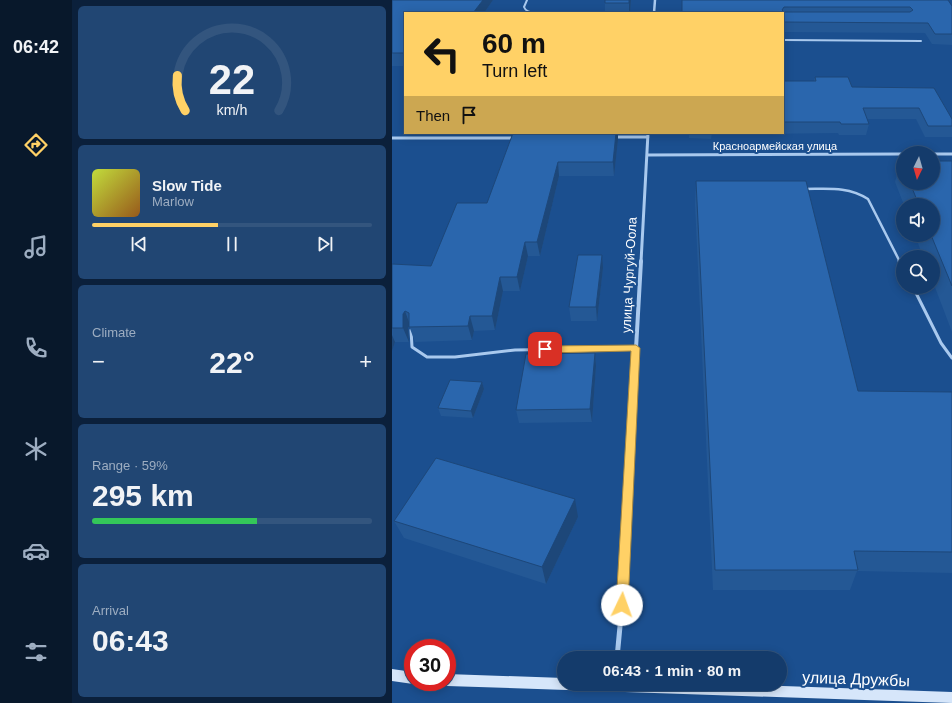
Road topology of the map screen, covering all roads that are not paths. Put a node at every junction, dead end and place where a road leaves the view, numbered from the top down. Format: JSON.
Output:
{"nodes":[{"id":1,"x":527,"y":0,"type":"edge"},
{"id":2,"x":655,"y":0,"type":"edge"},
{"id":3,"x":528,"y":12,"type":"edge"},
{"id":4,"x":654,"y":12,"type":"edge"},
{"id":5,"x":784,"y":40,"type":"edge"},
{"id":6,"x":921,"y":42,"type":"dead end"},
{"id":7,"x":648,"y":135,"type":"edge"},
{"id":8,"x":608,"y":137,"type":"edge"},
{"id":9,"x":392,"y":138,"type":"edge"},
{"id":10,"x":520,"y":138,"type":"edge"},
{"id":11,"x":896,"y":154,"type":"edge"},
{"id":12,"x":940,"y":154,"type":"edge"},
{"id":13,"x":952,"y":154,"type":"edge"},
{"id":14,"x":647,"y":155,"type":"junction"},
{"id":15,"x":804,"y":189,"type":"edge"},
{"id":16,"x":896,"y":254,"type":"edge"},
{"id":17,"x":916,"y":294,"type":"edge"},
{"id":18,"x":411,"y":328,"type":"edge"},
{"id":19,"x":636,"y":348,"type":"junction"},
{"id":20,"x":952,"y":358,"type":"edge"},
{"id":21,"x":618,"y":651,"type":"edge"},
{"id":22,"x":392,"y":675,"type":"edge"},
{"id":23,"x":404,"y":677,"type":"edge"},
{"id":24,"x":456,"y":680,"type":"edge"},
{"id":25,"x":557,"y":683,"type":"edge"},
{"id":26,"x":770,"y":691,"type":"edge"},
{"id":27,"x":952,"y":698,"type":"edge"}],
"edges":[{"from":1,"to":3,"type":"lane"},
{"from":2,"to":4,"type":"street"},
{"from":5,"to":6,"type":"lane"},
{"from":7,"to":8,"type":"street"},
{"from":7,"to":14,"type":"street","name":"улица Чургуй-Оола"},
{"from":9,"to":10,"type":"street"},
{"from":11,"to":14,"type":"street","name":"Красноармейская улица"},
{"from":12,"to":13,"type":"street"},
{"from":14,"to":19,"type":"street","name":"улица Чургуй-Оола"},
{"from":15,"to":16,"type":"lane"},
{"from":17,"to":20,"type":"lane"},
{"from":18,"to":19,"type":"lane"},
{"from":19,"to":21,"type":"street","name":"улица Чургуй-Оола"},
{"from":22,"to":23,"type":"main road"},
{"from":24,"to":25,"type":"main road","name":"улица Дружбы"},
{"from":26,"to":27,"type":"main road","name":"улица Дружбы"}]}
